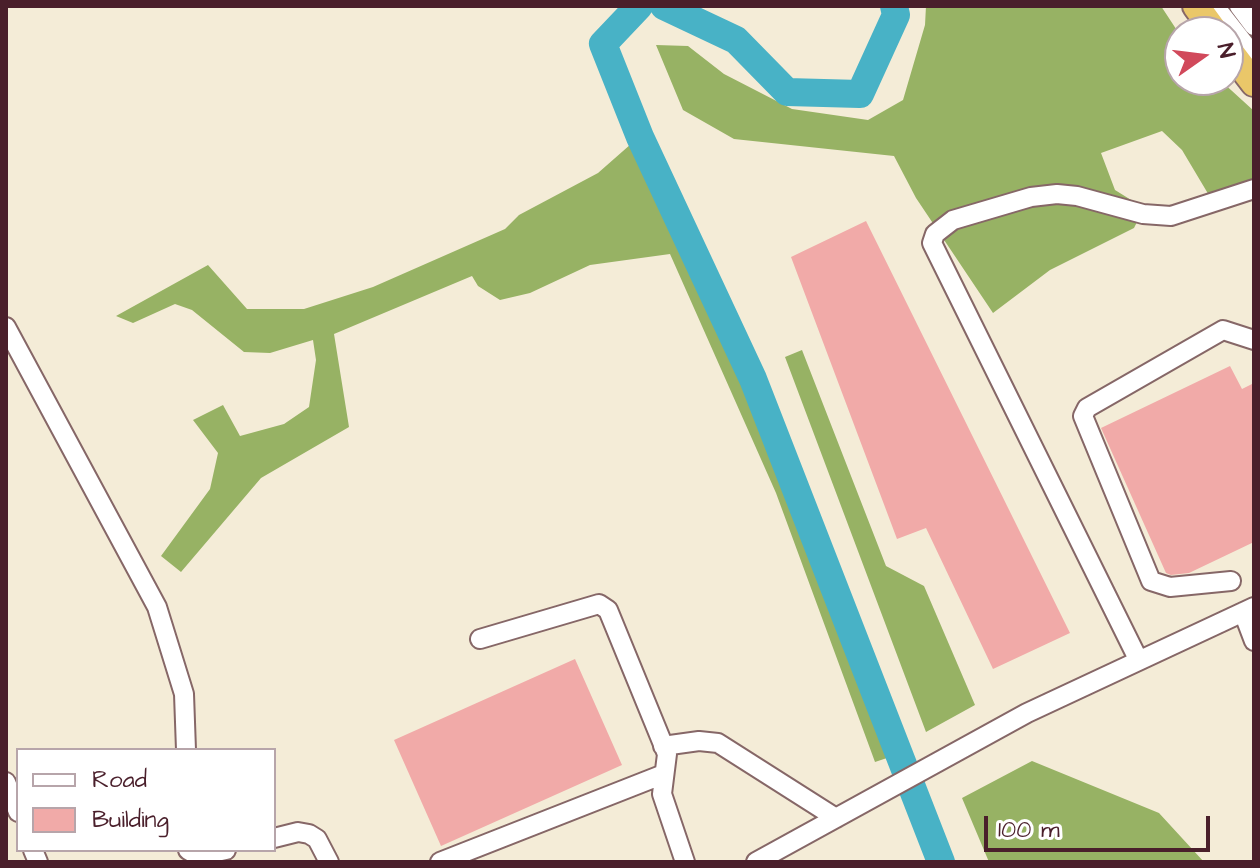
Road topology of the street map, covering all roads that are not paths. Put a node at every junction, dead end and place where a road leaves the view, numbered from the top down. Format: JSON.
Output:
{"nodes":[{"id":1,"x":1215,"y":6,"type":"edge"},
{"id":2,"x":1239,"y":6,"type":"edge"},
{"id":3,"x":1254,"y":26,"type":"edge"},
{"id":4,"x":1254,"y":56,"type":"edge"},
{"id":5,"x":1254,"y":189,"type":"edge"},
{"id":6,"x":6,"y":327,"type":"edge"},
{"id":7,"x":1254,"y":340,"type":"edge"},
{"id":8,"x":1231,"y":581,"type":"dead end"},
{"id":9,"x":1248,"y":609,"type":"edge"},
{"id":10,"x":480,"y":639,"type":"dead end"},
{"id":11,"x":1254,"y":641,"type":"edge"},
{"id":12,"x":1138,"y":659,"type":"junction"},
{"id":13,"x":663,"y":746,"type":"junction"},
{"id":14,"x":186,"y":748,"type":"edge"},
{"id":15,"x":664,"y":774,"type":"junction"},
{"id":16,"x":6,"y":782,"type":"edge"},
{"id":17,"x":16,"y":807,"type":"edge"},
{"id":18,"x":836,"y":818,"type":"junction"},
{"id":19,"x":276,"y":838,"type":"edge"},
{"id":20,"x":219,"y":852,"type":"edge"},
{"id":21,"x":187,"y":855,"type":"edge"},
{"id":22,"x":329,"y":862,"type":"edge"},
{"id":23,"x":440,"y":862,"type":"edge"},
{"id":24,"x":685,"y":862,"type":"edge"},
{"id":25,"x":756,"y":862,"type":"edge"}],
"edges":[{"from":1,"to":4,"type":"street"},
{"from":2,"to":3,"type":"street"},
{"from":5,"to":12,"type":"street"},
{"from":6,"to":14,"type":"street"},
{"from":7,"to":8,"type":"street"},
{"from":9,"to":11,"type":"street"},
{"from":9,"to":12,"type":"street"},
{"from":10,"to":13,"type":"street"},
{"from":12,"to":18,"type":"street"},
{"from":13,"to":15,"type":"street"},
{"from":13,"to":18,"type":"street"},
{"from":15,"to":23,"type":"street"},
{"from":15,"to":24,"type":"street"},
{"from":16,"to":17,"type":"street"},
{"from":18,"to":25,"type":"street"},
{"from":19,"to":22,"type":"street"},
{"from":20,"to":21,"type":"street"}]}
